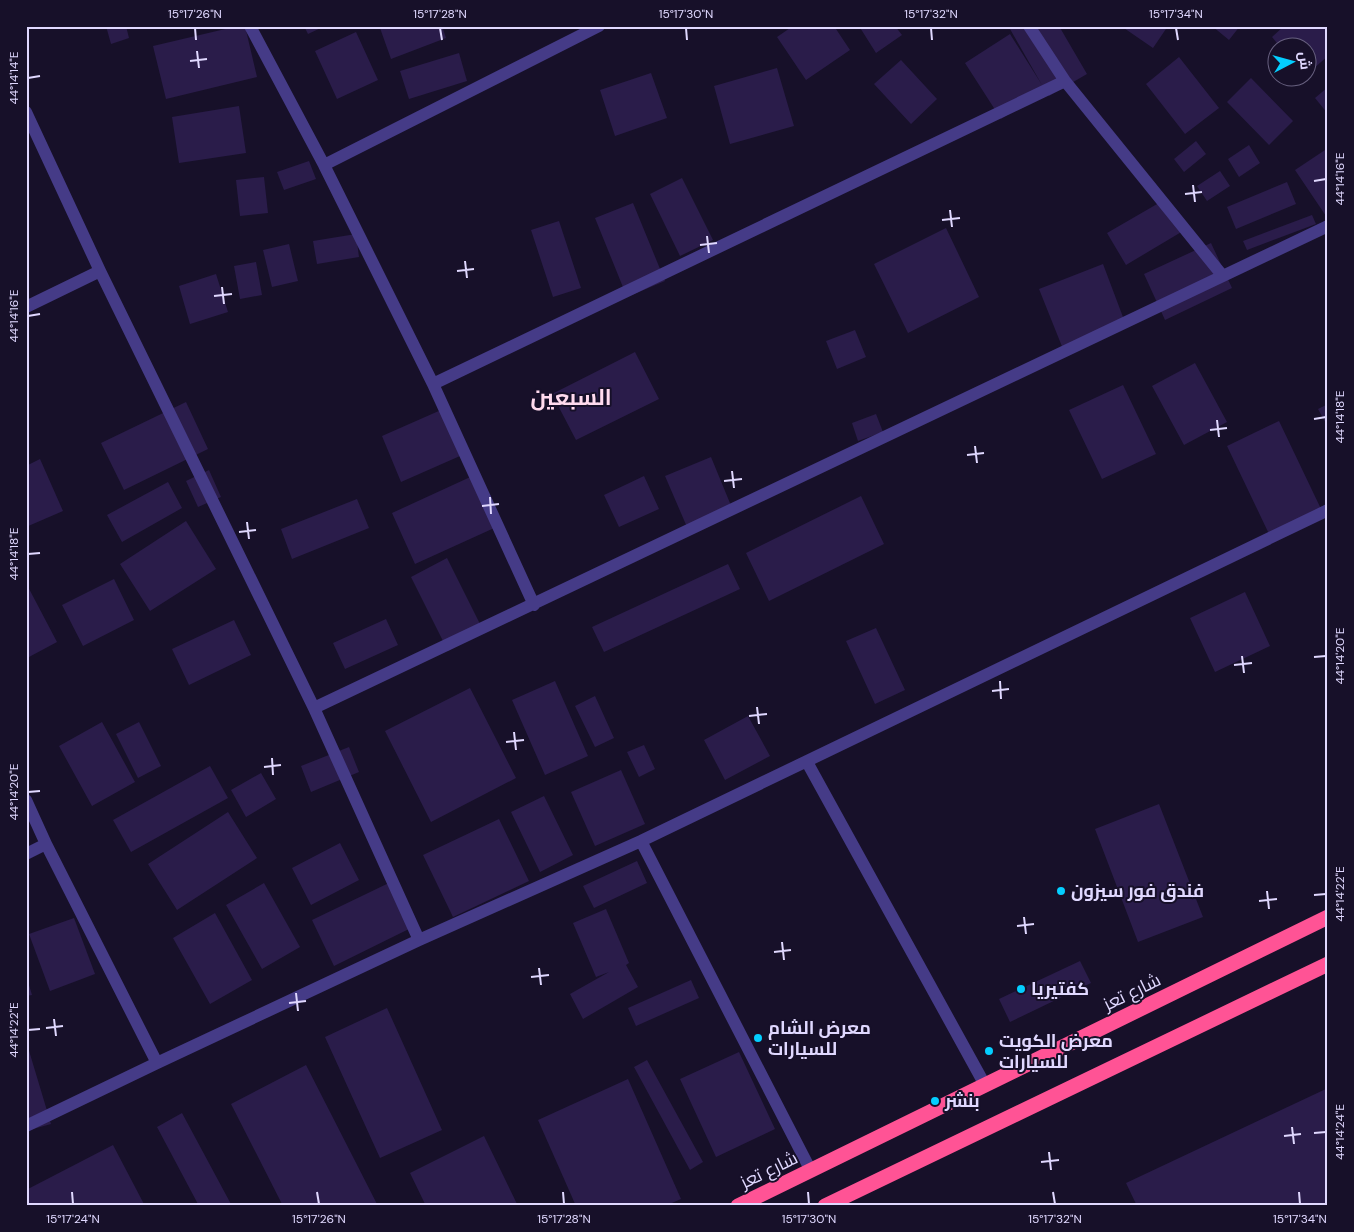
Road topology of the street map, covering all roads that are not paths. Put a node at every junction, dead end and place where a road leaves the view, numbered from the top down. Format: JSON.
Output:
{"nodes":[{"id":1,"x":250,"y":26,"type":"edge"},
{"id":2,"x":599,"y":26,"type":"edge"},
{"id":3,"x":1029,"y":26,"type":"edge"},
{"id":4,"x":1065,"y":81,"type":"junction"},
{"id":5,"x":26,"y":112,"type":"edge"},
{"id":6,"x":324,"y":165,"type":"junction"},
{"id":7,"x":1328,"y":226,"type":"edge"},
{"id":8,"x":100,"y":271,"type":"junction"},
{"id":9,"x":1222,"y":275,"type":"junction"},
{"id":10,"x":26,"y":307,"type":"edge"},
{"id":11,"x":433,"y":384,"type":"junction"},
{"id":12,"x":1328,"y":510,"type":"edge"},
{"id":13,"x":534,"y":605,"type":"junction"},
{"id":14,"x":314,"y":708,"type":"junction"},
{"id":15,"x":808,"y":762,"type":"junction"},
{"id":16,"x":26,"y":800,"type":"edge"},
{"id":17,"x":641,"y":841,"type":"junction"},
{"id":18,"x":46,"y":844,"type":"junction"},
{"id":19,"x":26,"y":854,"type":"edge"},
{"id":20,"x":1328,"y":917,"type":"edge"},
{"id":21,"x":420,"y":940,"type":"junction"},
{"id":22,"x":1328,"y":964,"type":"edge"},
{"id":23,"x":157,"y":1063,"type":"junction"},
{"id":24,"x":984,"y":1085,"type":"junction"},
{"id":25,"x":26,"y":1126,"type":"edge"},
{"id":26,"x":811,"y":1171,"type":"junction"},
{"id":27,"x":738,"y":1206,"type":"edge"},
{"id":28,"x":825,"y":1206,"type":"edge"}],
"edges":[{"from":1,"to":6,"type":"street"},
{"from":2,"to":6,"type":"street"},
{"from":3,"to":4,"type":"street"},
{"from":4,"to":9,"type":"street"},
{"from":4,"to":11,"type":"street"},
{"from":5,"to":8,"type":"street"},
{"from":6,"to":11,"type":"street"},
{"from":7,"to":9,"type":"street"},
{"from":8,"to":10,"type":"street"},
{"from":8,"to":14,"type":"street"},
{"from":9,"to":13,"type":"street"},
{"from":11,"to":13,"type":"street"},
{"from":12,"to":15,"type":"street"},
{"from":13,"to":14,"type":"street"},
{"from":14,"to":21,"type":"street"},
{"from":15,"to":17,"type":"street"},
{"from":15,"to":24,"type":"street"},
{"from":16,"to":18,"type":"street"},
{"from":17,"to":21,"type":"street"},
{"from":17,"to":26,"type":"street"},
{"from":18,"to":19,"type":"street"},
{"from":18,"to":23,"type":"street"},
{"from":20,"to":24,"type":"highway","name":"شارع تعز"},
{"from":21,"to":23,"type":"street"},
{"from":22,"to":28,"type":"highway"},
{"from":23,"to":25,"type":"street"},
{"from":24,"to":26,"type":"highway","name":"شارع تعز"},
{"from":26,"to":27,"type":"highway","name":"شارع تعز"}]}
